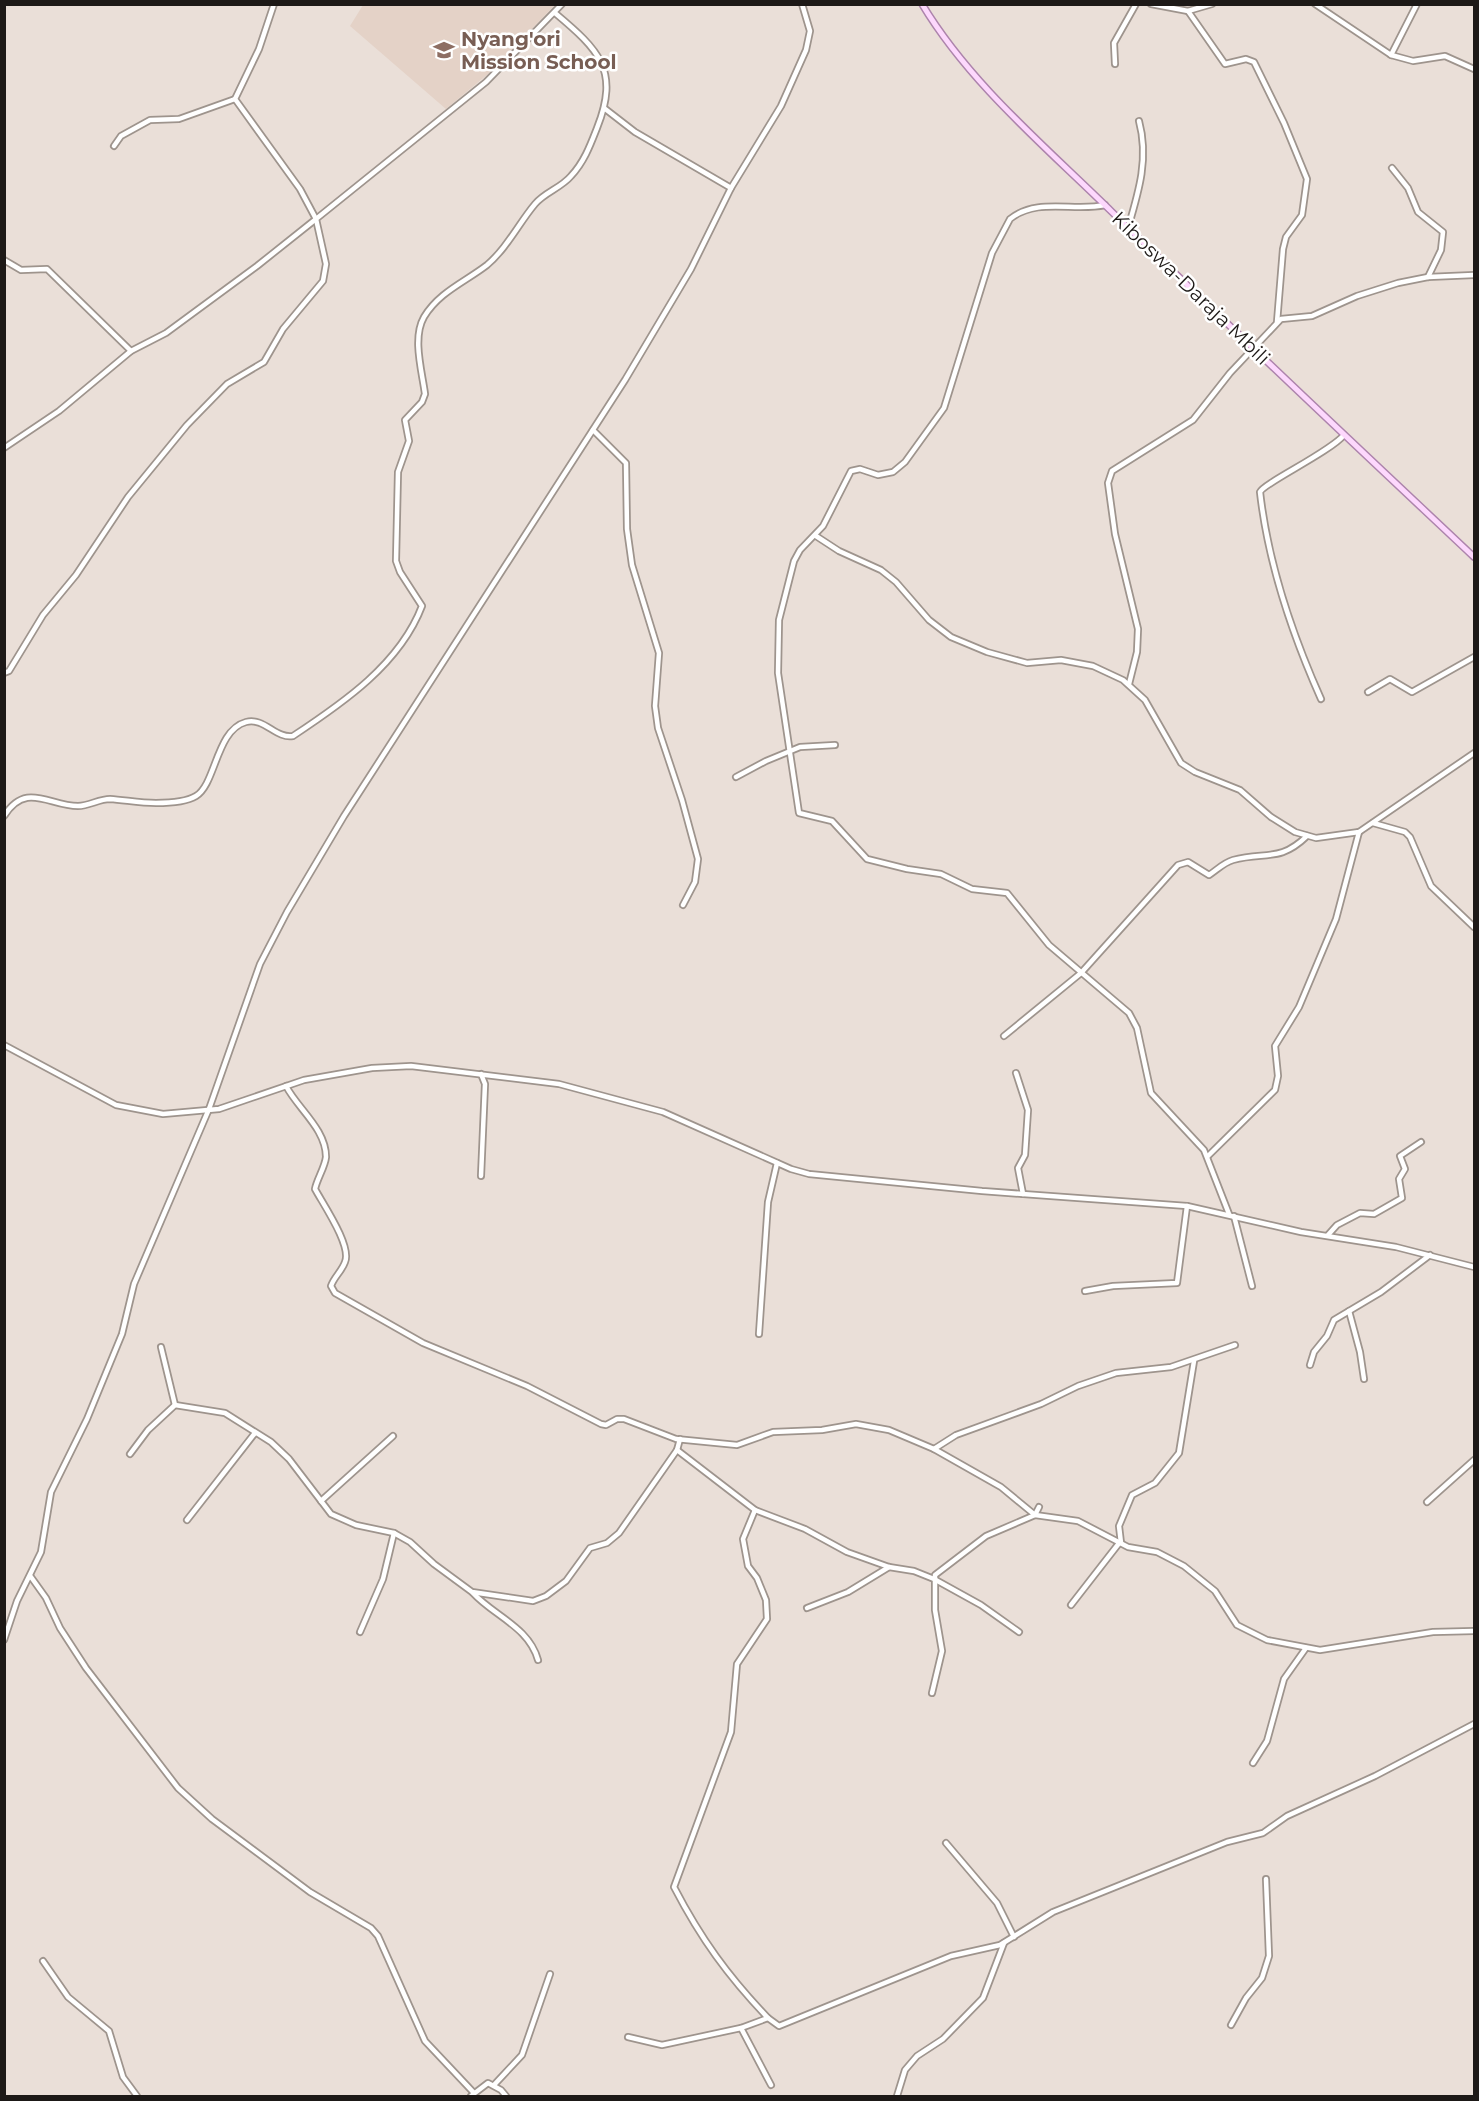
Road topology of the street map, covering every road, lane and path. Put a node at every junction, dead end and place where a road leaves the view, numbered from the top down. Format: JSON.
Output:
{"nodes":[{"id":1,"x":274,"y":4,"type":"edge"},
{"id":2,"x":562,"y":4,"type":"edge"},
{"id":3,"x":801,"y":4,"type":"edge"},
{"id":4,"x":922,"y":4,"type":"edge"},
{"id":5,"x":1136,"y":4,"type":"edge"},
{"id":6,"x":1151,"y":4,"type":"edge"},
{"id":7,"x":1212,"y":4,"type":"edge"},
{"id":8,"x":1315,"y":4,"type":"edge"},
{"id":9,"x":1417,"y":4,"type":"edge"},
{"id":10,"x":1188,"y":11,"type":"junction"},
{"id":11,"x":555,"y":13,"type":"junction"},
{"id":12,"x":1391,"y":55,"type":"junction"},
{"id":13,"x":1115,"y":64,"type":"dead end"},
{"id":14,"x":1474,"y":69,"type":"edge"},
{"id":15,"x":235,"y":99,"type":"junction"},
{"id":16,"x":604,"y":108,"type":"junction"},
{"id":17,"x":1138,"y":121,"type":"dead end"},
{"id":18,"x":114,"y":146,"type":"dead end"},
{"id":19,"x":1392,"y":168,"type":"dead end"},
{"id":20,"x":731,"y":188,"type":"junction"},
{"id":21,"x":1105,"y":205,"type":"junction"},
{"id":22,"x":316,"y":219,"type":"junction"},
{"id":23,"x":1128,"y":228,"type":"junction"},
{"id":24,"x":4,"y":260,"type":"edge"},
{"id":25,"x":1474,"y":274,"type":"edge"},
{"id":26,"x":1428,"y":277,"type":"junction"},
{"id":27,"x":1276,"y":322,"type":"junction"},
{"id":28,"x":1255,"y":349,"type":"junction"},
{"id":29,"x":131,"y":351,"type":"junction"},
{"id":30,"x":593,"y":430,"type":"junction"},
{"id":31,"x":1344,"y":435,"type":"junction"},
{"id":32,"x":4,"y":448,"type":"edge"},
{"id":33,"x":816,"y":536,"type":"junction"},
{"id":34,"x":1474,"y":557,"type":"edge"},
{"id":35,"x":1474,"y":657,"type":"edge"},
{"id":36,"x":4,"y":673,"type":"edge"},
{"id":37,"x":1129,"y":684,"type":"junction"},
{"id":38,"x":1368,"y":692,"type":"dead end"},
{"id":39,"x":1321,"y":699,"type":"dead end"},
{"id":40,"x":836,"y":745,"type":"dead end"},
{"id":41,"x":789,"y":753,"type":"junction"},
{"id":42,"x":1474,"y":753,"type":"edge"},
{"id":43,"x":736,"y":777,"type":"dead end"},
{"id":44,"x":4,"y":816,"type":"edge"},
{"id":45,"x":1373,"y":823,"type":"junction"},
{"id":46,"x":1359,"y":832,"type":"junction"},
{"id":47,"x":1307,"y":836,"type":"junction"},
{"id":48,"x":683,"y":905,"type":"dead end"},
{"id":49,"x":1474,"y":927,"type":"edge"},
{"id":50,"x":1081,"y":973,"type":"junction"},
{"id":51,"x":1004,"y":1036,"type":"dead end"},
{"id":52,"x":4,"y":1045,"type":"edge"},
{"id":53,"x":1016,"y":1073,"type":"dead end"},
{"id":54,"x":481,"y":1074,"type":"junction"},
{"id":55,"x":286,"y":1086,"type":"junction"},
{"id":56,"x":208,"y":1109,"type":"junction"},
{"id":57,"x":1421,"y":1142,"type":"dead end"},
{"id":58,"x":1208,"y":1156,"type":"junction"},
{"id":59,"x":777,"y":1163,"type":"junction"},
{"id":60,"x":481,"y":1176,"type":"dead end"},
{"id":61,"x":1023,"y":1194,"type":"junction"},
{"id":62,"x":1187,"y":1206,"type":"junction"},
{"id":63,"x":1232,"y":1215,"type":"junction"},
{"id":64,"x":1328,"y":1235,"type":"junction"},
{"id":65,"x":1430,"y":1256,"type":"junction"},
{"id":66,"x":1474,"y":1267,"type":"edge"},
{"id":67,"x":1252,"y":1286,"type":"dead end"},
{"id":68,"x":1085,"y":1291,"type":"dead end"},
{"id":69,"x":1349,"y":1311,"type":"junction"},
{"id":70,"x":759,"y":1334,"type":"dead end"},
{"id":71,"x":1235,"y":1345,"type":"dead end"},
{"id":72,"x":161,"y":1347,"type":"dead end"},
{"id":73,"x":1194,"y":1361,"type":"junction"},
{"id":74,"x":1310,"y":1365,"type":"dead end"},
{"id":75,"x":1364,"y":1379,"type":"dead end"},
{"id":76,"x":175,"y":1405,"type":"junction"},
{"id":77,"x":255,"y":1432,"type":"junction"},
{"id":78,"x":393,"y":1436,"type":"dead end"},
{"id":79,"x":680,"y":1439,"type":"junction"},
{"id":80,"x":934,"y":1449,"type":"junction"},
{"id":81,"x":677,"y":1450,"type":"junction"},
{"id":82,"x":130,"y":1454,"type":"dead end"},
{"id":83,"x":1474,"y":1460,"type":"edge"},
{"id":84,"x":321,"y":1501,"type":"junction"},
{"id":85,"x":1427,"y":1502,"type":"dead end"},
{"id":86,"x":1039,"y":1507,"type":"dead end"},
{"id":87,"x":755,"y":1510,"type":"junction"},
{"id":88,"x":1035,"y":1515,"type":"junction"},
{"id":89,"x":187,"y":1520,"type":"dead end"},
{"id":90,"x":394,"y":1533,"type":"junction"},
{"id":91,"x":1121,"y":1543,"type":"junction"},
{"id":92,"x":889,"y":1567,"type":"junction"},
{"id":93,"x":31,"y":1577,"type":"junction"},
{"id":94,"x":934,"y":1579,"type":"junction"},
{"id":95,"x":472,"y":1592,"type":"junction"},
{"id":96,"x":1071,"y":1605,"type":"dead end"},
{"id":97,"x":807,"y":1608,"type":"dead end"},
{"id":98,"x":1474,"y":1631,"type":"edge"},
{"id":99,"x":360,"y":1632,"type":"dead end"},
{"id":100,"x":1019,"y":1632,"type":"dead end"},
{"id":101,"x":4,"y":1640,"type":"edge"},
{"id":102,"x":1306,"y":1648,"type":"junction"},
{"id":103,"x":538,"y":1660,"type":"dead end"},
{"id":104,"x":933,"y":1693,"type":"dead end"},
{"id":105,"x":1474,"y":1724,"type":"edge"},
{"id":106,"x":1253,"y":1763,"type":"dead end"},
{"id":107,"x":946,"y":1843,"type":"dead end"},
{"id":108,"x":1266,"y":1880,"type":"dead end"},
{"id":109,"x":1014,"y":1937,"type":"junction"},
{"id":110,"x":1004,"y":1943,"type":"junction"},
{"id":111,"x":43,"y":1961,"type":"dead end"},
{"id":112,"x":550,"y":1974,"type":"dead end"},
{"id":113,"x":768,"y":2018,"type":"junction"},
{"id":114,"x":1231,"y":2025,"type":"dead end"},
{"id":115,"x":741,"y":2028,"type":"junction"},
{"id":116,"x":628,"y":2037,"type":"dead end"},
{"id":117,"x":494,"y":2085,"type":"junction"},
{"id":118,"x":771,"y":2085,"type":"dead end"},
{"id":119,"x":472,"y":2095,"type":"edge"},
{"id":120,"x":137,"y":2097,"type":"edge"},
{"id":121,"x":506,"y":2097,"type":"edge"},
{"id":122,"x":897,"y":2097,"type":"edge"}],
"edges":[{"from":1,"to":15,"type":"street"},
{"from":2,"to":11,"type":"street"},
{"from":3,"to":20,"type":"street"},
{"from":4,"to":21,"type":"main road","name":"Kiboswa-Daraja Mbili"},
{"from":5,"to":13,"type":"street"},
{"from":6,"to":10,"type":"street"},
{"from":7,"to":10,"type":"street"},
{"from":8,"to":12,"type":"street"},
{"from":9,"to":12,"type":"street"},
{"from":10,"to":27,"type":"street"},
{"from":11,"to":16,"type":"street"},
{"from":11,"to":22,"type":"street"},
{"from":12,"to":14,"type":"street"},
{"from":15,"to":18,"type":"street"},
{"from":15,"to":22,"type":"street"},
{"from":16,"to":20,"type":"street"},
{"from":16,"to":44,"type":"street"},
{"from":17,"to":23,"type":"street"},
{"from":19,"to":26,"type":"street"},
{"from":20,"to":30,"type":"street"},
{"from":21,"to":23,"type":"main road","name":"Kiboswa-Daraja Mbili"},
{"from":21,"to":33,"type":"street"},
{"from":22,"to":29,"type":"street"},
{"from":22,"to":36,"type":"street"},
{"from":23,"to":28,"type":"main road","name":"Kiboswa-Daraja Mbili"},
{"from":24,"to":29,"type":"street"},
{"from":25,"to":26,"type":"street"},
{"from":26,"to":27,"type":"street"},
{"from":27,"to":28,"type":"street"},
{"from":28,"to":31,"type":"main road","name":"Kiboswa-Daraja Mbili"},
{"from":28,"to":37,"type":"street"},
{"from":29,"to":32,"type":"street"},
{"from":30,"to":48,"type":"street"},
{"from":30,"to":56,"type":"street"},
{"from":31,"to":34,"type":"main road","name":"Kiboswa-Daraja Mbili"},
{"from":31,"to":39,"type":"street"},
{"from":33,"to":37,"type":"street"},
{"from":33,"to":41,"type":"street"},
{"from":35,"to":38,"type":"street"},
{"from":37,"to":47,"type":"street"},
{"from":40,"to":41,"type":"street"},
{"from":41,"to":43,"type":"street"},
{"from":41,"to":50,"type":"street"},
{"from":42,"to":45,"type":"street"},
{"from":45,"to":46,"type":"street"},
{"from":45,"to":49,"type":"street"},
{"from":46,"to":47,"type":"street"},
{"from":46,"to":58,"type":"street"},
{"from":47,"to":50,"type":"street"},
{"from":50,"to":51,"type":"street"},
{"from":50,"to":58,"type":"street"},
{"from":52,"to":56,"type":"street"},
{"from":53,"to":61,"type":"street"},
{"from":54,"to":55,"type":"street"},
{"from":54,"to":59,"type":"street"},
{"from":54,"to":60,"type":"street"},
{"from":55,"to":56,"type":"street"},
{"from":55,"to":79,"type":"street"},
{"from":56,"to":93,"type":"street"},
{"from":57,"to":64,"type":"street"},
{"from":58,"to":63,"type":"street"},
{"from":59,"to":61,"type":"street"},
{"from":59,"to":70,"type":"street"},
{"from":61,"to":62,"type":"street"},
{"from":62,"to":63,"type":"street"},
{"from":62,"to":68,"type":"street"},
{"from":63,"to":64,"type":"street"},
{"from":63,"to":67,"type":"street"},
{"from":64,"to":65,"type":"street"},
{"from":65,"to":66,"type":"street"},
{"from":65,"to":69,"type":"street"},
{"from":69,"to":74,"type":"street"},
{"from":69,"to":75,"type":"street"},
{"from":71,"to":73,"type":"street"},
{"from":72,"to":76,"type":"street"},
{"from":73,"to":80,"type":"street"},
{"from":73,"to":91,"type":"street"},
{"from":76,"to":77,"type":"street"},
{"from":76,"to":82,"type":"street"},
{"from":77,"to":84,"type":"street"},
{"from":77,"to":89,"type":"street"},
{"from":78,"to":84,"type":"street"},
{"from":79,"to":80,"type":"street"},
{"from":79,"to":81,"type":"street"},
{"from":80,"to":88,"type":"street"},
{"from":81,"to":87,"type":"street"},
{"from":81,"to":95,"type":"street"},
{"from":83,"to":85,"type":"street"},
{"from":84,"to":90,"type":"street"},
{"from":86,"to":88,"type":"street"},
{"from":87,"to":92,"type":"street"},
{"from":87,"to":113,"type":"street"},
{"from":88,"to":91,"type":"street"},
{"from":88,"to":94,"type":"street"},
{"from":90,"to":95,"type":"street"},
{"from":90,"to":99,"type":"street"},
{"from":91,"to":96,"type":"street"},
{"from":91,"to":102,"type":"street"},
{"from":92,"to":94,"type":"street"},
{"from":92,"to":97,"type":"street"},
{"from":93,"to":101,"type":"street"},
{"from":93,"to":119,"type":"street"},
{"from":94,"to":100,"type":"street"},
{"from":94,"to":104,"type":"street"},
{"from":95,"to":103,"type":"street"},
{"from":98,"to":102,"type":"street"},
{"from":102,"to":106,"type":"street"},
{"from":105,"to":109,"type":"street"},
{"from":107,"to":109,"type":"street"},
{"from":108,"to":114,"type":"street"},
{"from":109,"to":110,"type":"street"},
{"from":110,"to":113,"type":"street"},
{"from":110,"to":122,"type":"street"},
{"from":111,"to":120,"type":"street"},
{"from":112,"to":117,"type":"street"},
{"from":113,"to":115,"type":"street"},
{"from":115,"to":116,"type":"street"},
{"from":115,"to":118,"type":"street"},
{"from":117,"to":119,"type":"street"},
{"from":117,"to":121,"type":"street"}]}
